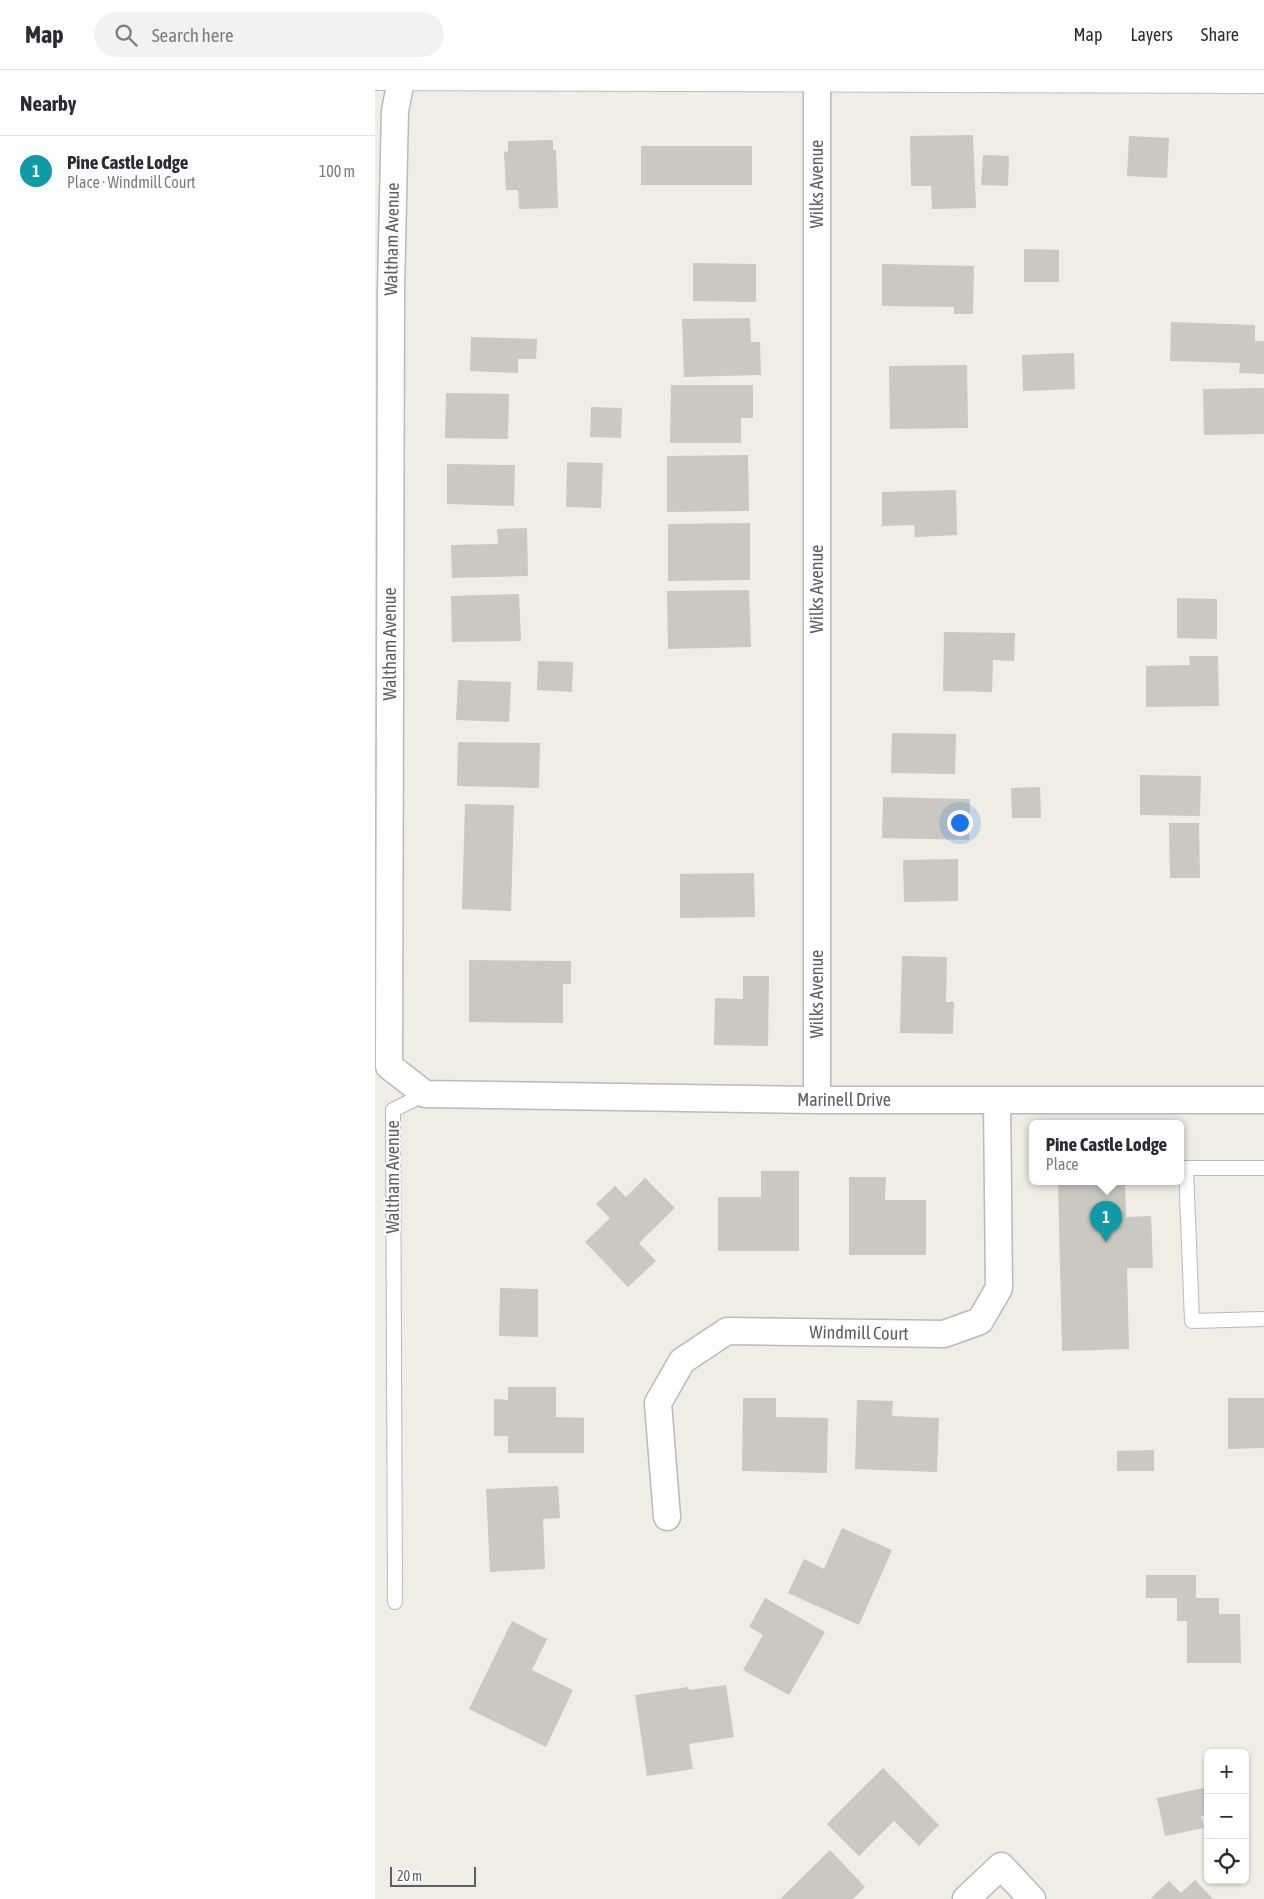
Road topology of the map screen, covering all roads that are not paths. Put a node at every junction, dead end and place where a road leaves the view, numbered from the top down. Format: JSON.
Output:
{"nodes":[{"id":1,"x":403,"y":73,"type":"edge"},
{"id":2,"x":1168,"y":74,"type":"edge"},
{"id":3,"x":375,"y":76,"type":"edge"},
{"id":4,"x":817,"y":78,"type":"junction"},
{"id":5,"x":1264,"y":79,"type":"edge"},
{"id":6,"x":383,"y":289,"type":"edge"},
{"id":7,"x":425,"y":1094,"type":"junction"},
{"id":8,"x":817,"y":1100,"type":"junction"},
{"id":9,"x":1264,"y":1100,"type":"edge"},
{"id":10,"x":997,"y":1101,"type":"junction"},
{"id":11,"x":1264,"y":1168,"type":"edge"},
{"id":12,"x":1264,"y":1319,"type":"edge"},
{"id":13,"x":667,"y":1517,"type":"dead end"},
{"id":14,"x":395,"y":1602,"type":"dead end"},
{"id":15,"x":966,"y":1899,"type":"edge"},
{"id":16,"x":1032,"y":1899,"type":"edge"}],
"edges":[{"from":1,"to":3,"type":"street"},
{"from":1,"to":4,"type":"street"},
{"from":1,"to":6,"type":"street","name":"Waltham Avenue"},
{"from":2,"to":4,"type":"street"},
{"from":2,"to":5,"type":"street"},
{"from":4,"to":8,"type":"street","name":"Wilks Avenue"},
{"from":6,"to":7,"type":"street","name":"Waltham Avenue"},
{"from":7,"to":8,"type":"street","name":"Marinell Drive"},
{"from":7,"to":14,"type":"lane","name":"Waltham Avenue"},
{"from":8,"to":10,"type":"street","name":"Marinell Drive"},
{"from":9,"to":10,"type":"street","name":"Marinell Drive"},
{"from":10,"to":13,"type":"street","name":"Windmill Court"},
{"from":11,"to":12,"type":"lane"},
{"from":15,"to":16,"type":"street"}]}
